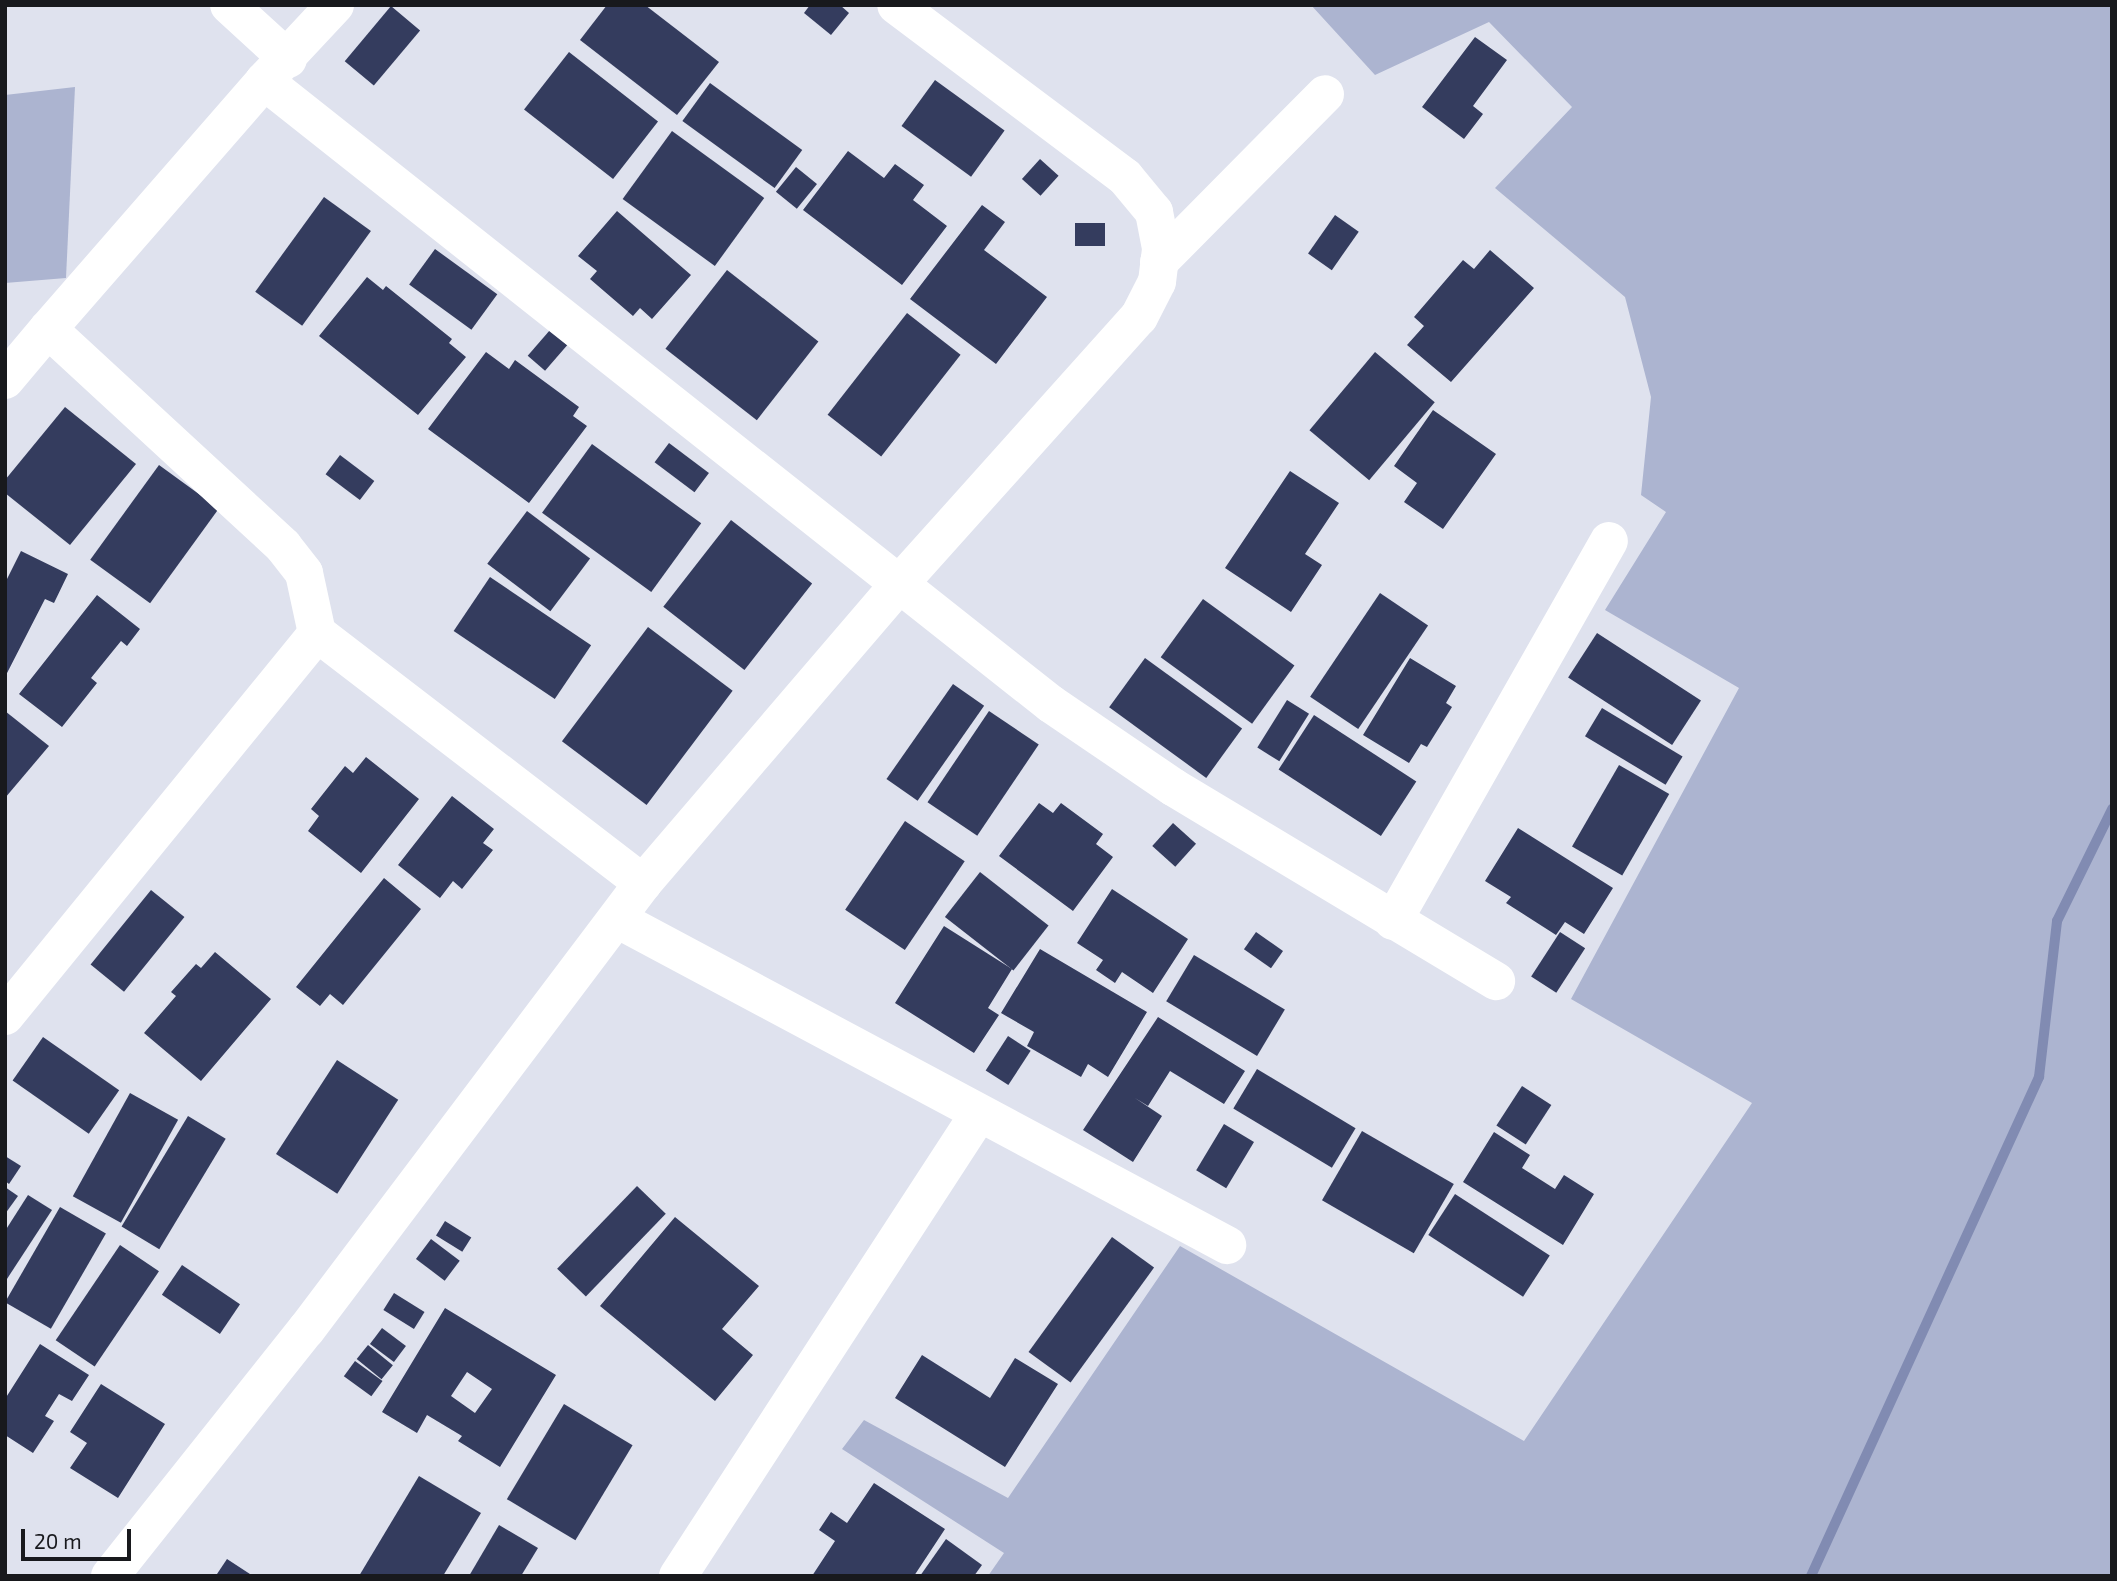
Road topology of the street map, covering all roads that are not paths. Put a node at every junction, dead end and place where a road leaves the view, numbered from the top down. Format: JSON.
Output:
{"nodes":[{"id":1,"x":229,"y":5,"type":"edge"},
{"id":2,"x":335,"y":5,"type":"edge"},
{"id":3,"x":896,"y":5,"type":"edge"},
{"id":4,"x":276,"y":70,"type":"junction"},
{"id":5,"x":1325,"y":94,"type":"dead end"},
{"id":6,"x":1159,"y":262,"type":"junction"},
{"id":7,"x":48,"y":329,"type":"junction"},
{"id":8,"x":5,"y":380,"type":"edge"},
{"id":9,"x":1609,"y":541,"type":"dead end"},
{"id":10,"x":900,"y":583,"type":"junction"},
{"id":11,"x":317,"y":633,"type":"junction"},
{"id":12,"x":643,"y":883,"type":"junction"},
{"id":13,"x":617,"y":919,"type":"junction"},
{"id":14,"x":1392,"y":921,"type":"junction"},
{"id":15,"x":1496,"y":981,"type":"dead end"},
{"id":16,"x":5,"y":1016,"type":"edge"},
{"id":17,"x":978,"y":1115,"type":"junction"},
{"id":18,"x":1227,"y":1245,"type":"dead end"},
{"id":19,"x":110,"y":1576,"type":"edge"},
{"id":20,"x":678,"y":1576,"type":"edge"}],
"edges":[{"from":1,"to":4,"type":"street"},
{"from":2,"to":4,"type":"street"},
{"from":3,"to":6,"type":"street"},
{"from":4,"to":7,"type":"street"},
{"from":4,"to":10,"type":"street"},
{"from":5,"to":6,"type":"street"},
{"from":6,"to":10,"type":"street"},
{"from":7,"to":8,"type":"street"},
{"from":7,"to":11,"type":"street"},
{"from":9,"to":14,"type":"street"},
{"from":10,"to":12,"type":"street"},
{"from":10,"to":14,"type":"street"},
{"from":11,"to":12,"type":"street"},
{"from":11,"to":16,"type":"street"},
{"from":12,"to":13,"type":"street"},
{"from":13,"to":17,"type":"street"},
{"from":13,"to":19,"type":"street"},
{"from":14,"to":15,"type":"street"},
{"from":17,"to":18,"type":"street"},
{"from":17,"to":20,"type":"street"}]}
